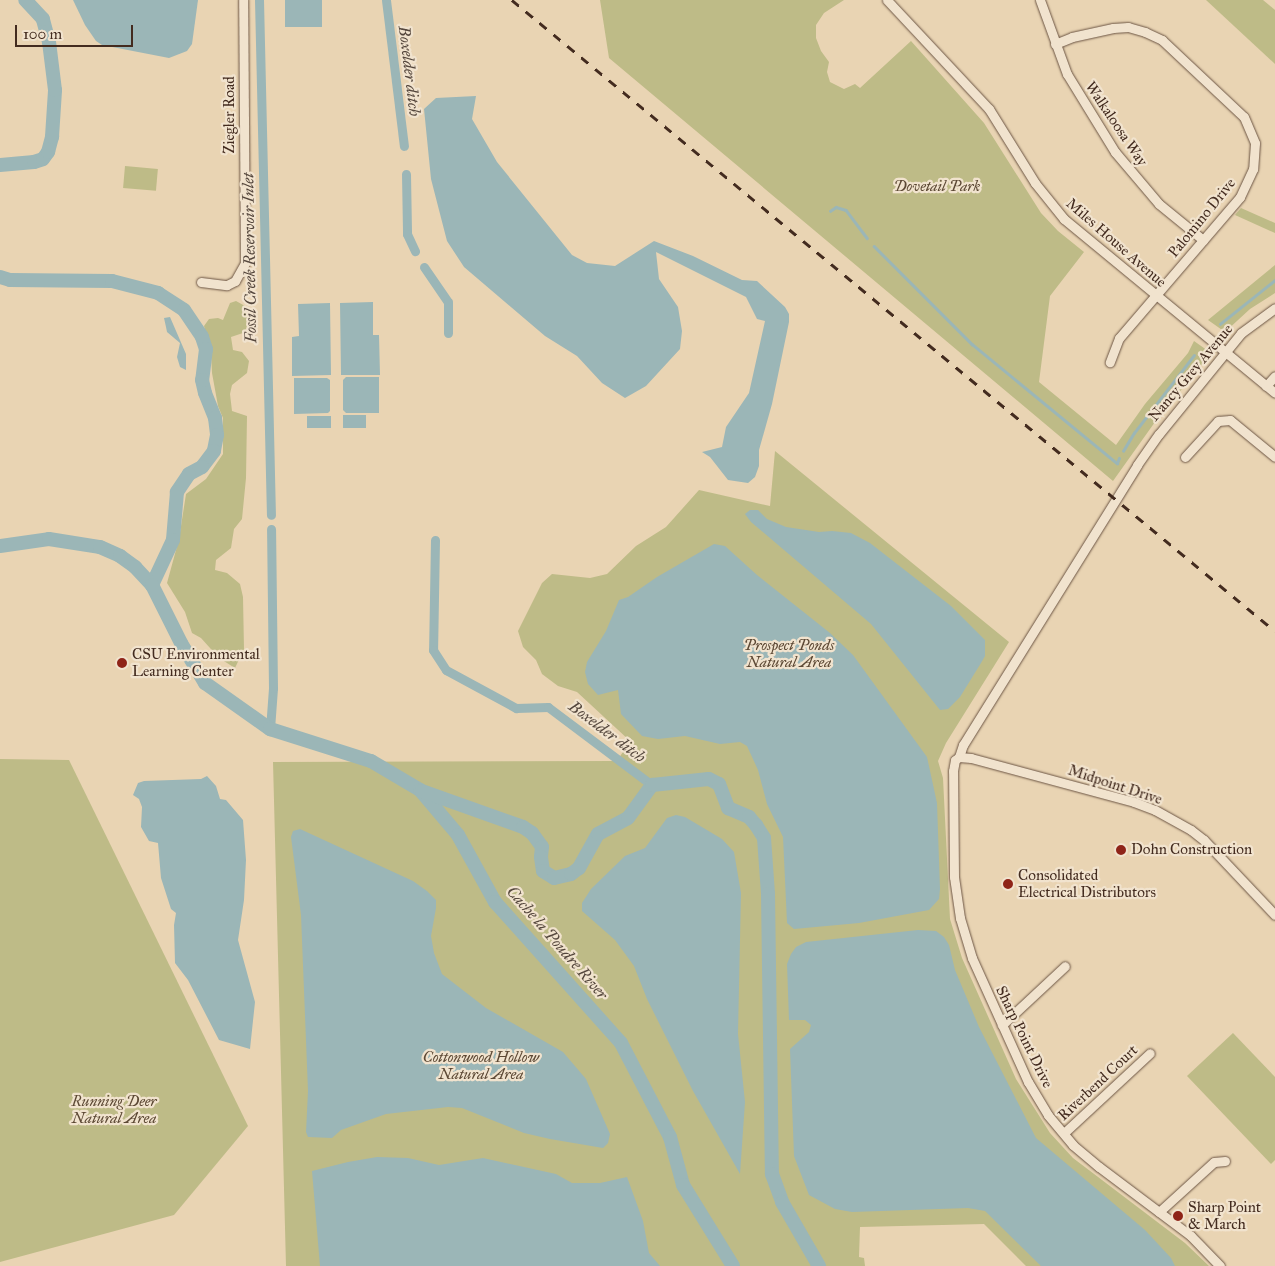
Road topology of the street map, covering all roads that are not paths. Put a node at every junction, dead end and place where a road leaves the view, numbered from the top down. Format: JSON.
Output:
{"nodes":[{"id":1,"x":243,"y":0,"type":"edge"},
{"id":2,"x":887,"y":0,"type":"edge"},
{"id":3,"x":1040,"y":0,"type":"edge"},
{"id":4,"x":1055,"y":44,"type":"junction"},
{"id":5,"x":1203,"y":240,"type":"junction"},
{"id":6,"x":201,"y":282,"type":"dead end"},
{"id":7,"x":1155,"y":295,"type":"junction"},
{"id":8,"x":1275,"y":308,"type":"edge"},
{"id":9,"x":1224,"y":353,"type":"junction"},
{"id":10,"x":1110,"y":362,"type":"dead end"},
{"id":11,"x":1275,"y":376,"type":"edge"},
{"id":12,"x":1266,"y":386,"type":"junction"},
{"id":13,"x":1275,"y":392,"type":"edge"},
{"id":14,"x":1185,"y":457,"type":"dead end"},
{"id":15,"x":1275,"y":457,"type":"edge"},
{"id":16,"x":959,"y":757,"type":"junction"},
{"id":17,"x":1275,"y":915,"type":"edge"},
{"id":18,"x":1065,"y":966,"type":"dead end"},
{"id":19,"x":1002,"y":1025,"type":"junction"},
{"id":20,"x":1150,"y":1053,"type":"dead end"},
{"id":21,"x":1064,"y":1134,"type":"junction"},
{"id":22,"x":1225,"y":1161,"type":"dead end"},
{"id":23,"x":1159,"y":1212,"type":"junction"},
{"id":24,"x":1220,"y":1266,"type":"edge"}],
"edges":[{"from":1,"to":6,"type":"street","name":"Ziegler Road"},
{"from":2,"to":7,"type":"street","name":"Miles House Avenue"},
{"from":3,"to":4,"type":"street","name":"Walkaloosa Way"},
{"from":4,"to":5,"type":"street","name":"Walkaloosa Way"},
{"from":4,"to":5,"type":"street","name":"Palomino Drive"},
{"from":5,"to":7,"type":"street","name":"Palomino Drive"},
{"from":7,"to":9,"type":"street","name":"Miles House Avenue"},
{"from":7,"to":10,"type":"street","name":"Palomino Drive"},
{"from":8,"to":9,"type":"street","name":"Nancy Grey Avenue"},
{"from":9,"to":12,"type":"street","name":"Miles House Avenue"},
{"from":9,"to":16,"type":"street","name":"Nancy Grey Avenue"},
{"from":11,"to":12,"type":"street"},
{"from":12,"to":13,"type":"street","name":"Miles House Avenue"},
{"from":14,"to":15,"type":"street"},
{"from":16,"to":17,"type":"street","name":"Midpoint Drive"},
{"from":16,"to":19,"type":"street","name":"Sharp Point Drive"},
{"from":18,"to":19,"type":"street"},
{"from":19,"to":21,"type":"street","name":"Sharp Point Drive"},
{"from":20,"to":21,"type":"street","name":"Riverbend Court"},
{"from":21,"to":23,"type":"street","name":"Sharp Point Drive"},
{"from":22,"to":23,"type":"street"},
{"from":23,"to":24,"type":"street","name":"Sharp Point Drive"}]}
